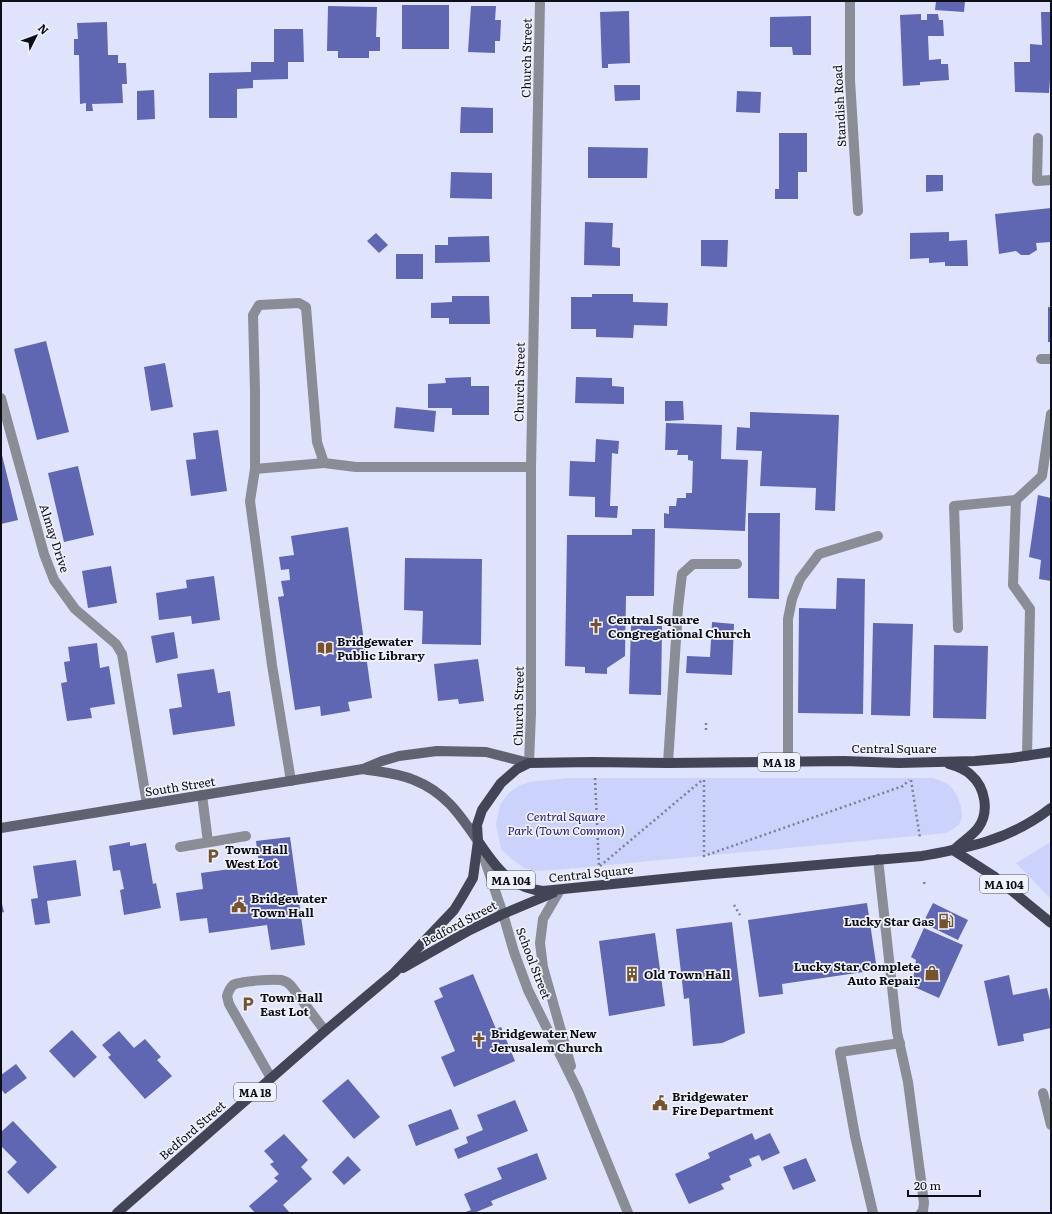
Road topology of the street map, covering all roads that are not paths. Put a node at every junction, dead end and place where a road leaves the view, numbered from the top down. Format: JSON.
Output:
{"nodes":[{"id":1,"x":540,"y":1,"type":"edge"},
{"id":2,"x":850,"y":1,"type":"edge"},
{"id":3,"x":1038,"y":138,"type":"dead end"},
{"id":4,"x":1051,"y":180,"type":"edge"},
{"id":5,"x":858,"y":211,"type":"dead end"},
{"id":6,"x":1,"y":398,"type":"edge"},
{"id":7,"x":1051,"y":414,"type":"edge"},
{"id":8,"x":324,"y":463,"type":"junction"},
{"id":9,"x":531,"y":467,"type":"junction"},
{"id":10,"x":255,"y":469,"type":"junction"},
{"id":11,"x":1016,"y":500,"type":"junction"},
{"id":12,"x":878,"y":536,"type":"dead end"},
{"id":13,"x":737,"y":564,"type":"dead end"},
{"id":14,"x":958,"y":628,"type":"dead end"},
{"id":15,"x":1051,"y":752,"type":"edge"},
{"id":16,"x":1027,"y":756,"type":"junction"},
{"id":17,"x":942,"y":761,"type":"junction"},
{"id":18,"x":788,"y":762,"type":"junction"},
{"id":19,"x":530,"y":763,"type":"junction"},
{"id":20,"x":668,"y":763,"type":"junction"},
{"id":21,"x":363,"y":769,"type":"junction"},
{"id":22,"x":291,"y":781,"type":"junction"},
{"id":23,"x":202,"y":795,"type":"junction"},
{"id":24,"x":147,"y":804,"type":"junction"},
{"id":25,"x":1051,"y":808,"type":"edge"},
{"id":26,"x":1,"y":828,"type":"edge"},
{"id":27,"x":246,"y":836,"type":"dead end"},
{"id":28,"x":478,"y":841,"type":"junction"},
{"id":29,"x":208,"y":842,"type":"junction"},
{"id":30,"x":180,"y":847,"type":"dead end"},
{"id":31,"x":953,"y":850,"type":"junction"},
{"id":32,"x":878,"y":859,"type":"junction"},
{"id":33,"x":560,"y":890,"type":"junction"},
{"id":34,"x":503,"y":914,"type":"junction"},
{"id":35,"x":1051,"y":923,"type":"edge"},
{"id":36,"x":394,"y":973,"type":"junction"},
{"id":37,"x":325,"y":1031,"type":"junction"},
{"id":38,"x":900,"y":1043,"type":"junction"},
{"id":39,"x":271,"y":1078,"type":"junction"},
{"id":40,"x":578,"y":1091,"type":"junction"},
{"id":41,"x":1043,"y":1093,"type":"dead end"},
{"id":42,"x":1051,"y":1125,"type":"edge"},
{"id":43,"x":117,"y":1213,"type":"edge"},
{"id":44,"x":628,"y":1213,"type":"edge"},
{"id":45,"x":873,"y":1213,"type":"edge"},
{"id":46,"x":921,"y":1213,"type":"edge"}],
"edges":[{"from":1,"to":9,"type":"street","name":"Church Street"},
{"from":2,"to":5,"type":"street","name":"Standish Road"},
{"from":3,"to":4,"type":"street"},
{"from":6,"to":24,"type":"street","name":"Almay Drive"},
{"from":7,"to":11,"type":"street"},
{"from":8,"to":9,"type":"street"},
{"from":8,"to":10,"type":"street"},
{"from":8,"to":10,"type":"street"},
{"from":9,"to":19,"type":"street","name":"Church Street"},
{"from":10,"to":22,"type":"street"},
{"from":11,"to":14,"type":"street"},
{"from":11,"to":16,"type":"street"},
{"from":12,"to":18,"type":"street"},
{"from":13,"to":20,"type":"street"},
{"from":15,"to":16,"type":"main road","name":"Central Square","number":"MA 18"},
{"from":16,"to":17,"type":"main road","name":"Central Square","number":"MA 18"},
{"from":17,"to":18,"type":"main road","name":"Central Square","number":"MA 18"},
{"from":17,"to":31,"type":"main road"},
{"from":18,"to":20,"type":"main road","name":"Central Square","number":"MA 18"},
{"from":19,"to":20,"type":"main road","name":"Central Square","number":"MA 18"},
{"from":19,"to":21,"type":"main road","name":"South Street","number":"MA 104"},
{"from":19,"to":28,"type":"main road","name":"Central Square","number":"MA 18"},
{"from":21,"to":22,"type":"main road","name":"South Street","number":"MA 104"},
{"from":21,"to":28,"type":"main road","name":"South Street","number":"MA 104"},
{"from":22,"to":23,"type":"main road","name":"South Street","number":"MA 104"},
{"from":23,"to":24,"type":"main road","name":"South Street","number":"MA 104"},
{"from":23,"to":29,"type":"street"},
{"from":24,"to":26,"type":"main road","name":"South Street","number":"MA 104"},
{"from":25,"to":31,"type":"main road","name":"Central Square","number":"MA 18"},
{"from":27,"to":29,"type":"street"},
{"from":28,"to":33,"type":"main road","name":"Central Square","number":"MA 104"},
{"from":28,"to":34,"type":"street","name":"School Street"},
{"from":28,"to":36,"type":"main road","name":"Bedford Street","number":"MA 18"},
{"from":29,"to":30,"type":"street"},
{"from":31,"to":32,"type":"main road","name":"Central Square","number":"MA 18"},
{"from":31,"to":35,"type":"main road","number":"MA 104"},
{"from":32,"to":33,"type":"main road","name":"Central Square","number":"MA 18"},
{"from":32,"to":38,"type":"street"},
{"from":33,"to":34,"type":"main road","name":"Bedford Street","number":"MA 18"},
{"from":33,"to":40,"type":"street","name":"School Street"},
{"from":34,"to":36,"type":"main road","name":"Bedford Street","number":"MA 18"},
{"from":34,"to":40,"type":"street","name":"School Street"},
{"from":36,"to":37,"type":"main road","name":"Bedford Street","number":"MA 18"},
{"from":37,"to":39,"type":"main road","name":"Bedford Street","number":"MA 18"},
{"from":37,"to":39,"type":"street"},
{"from":38,"to":45,"type":"street"},
{"from":38,"to":46,"type":"street"},
{"from":39,"to":43,"type":"main road","name":"Bedford Street","number":"MA 18"},
{"from":40,"to":44,"type":"street","name":"School Street"},
{"from":41,"to":42,"type":"street"}]}
